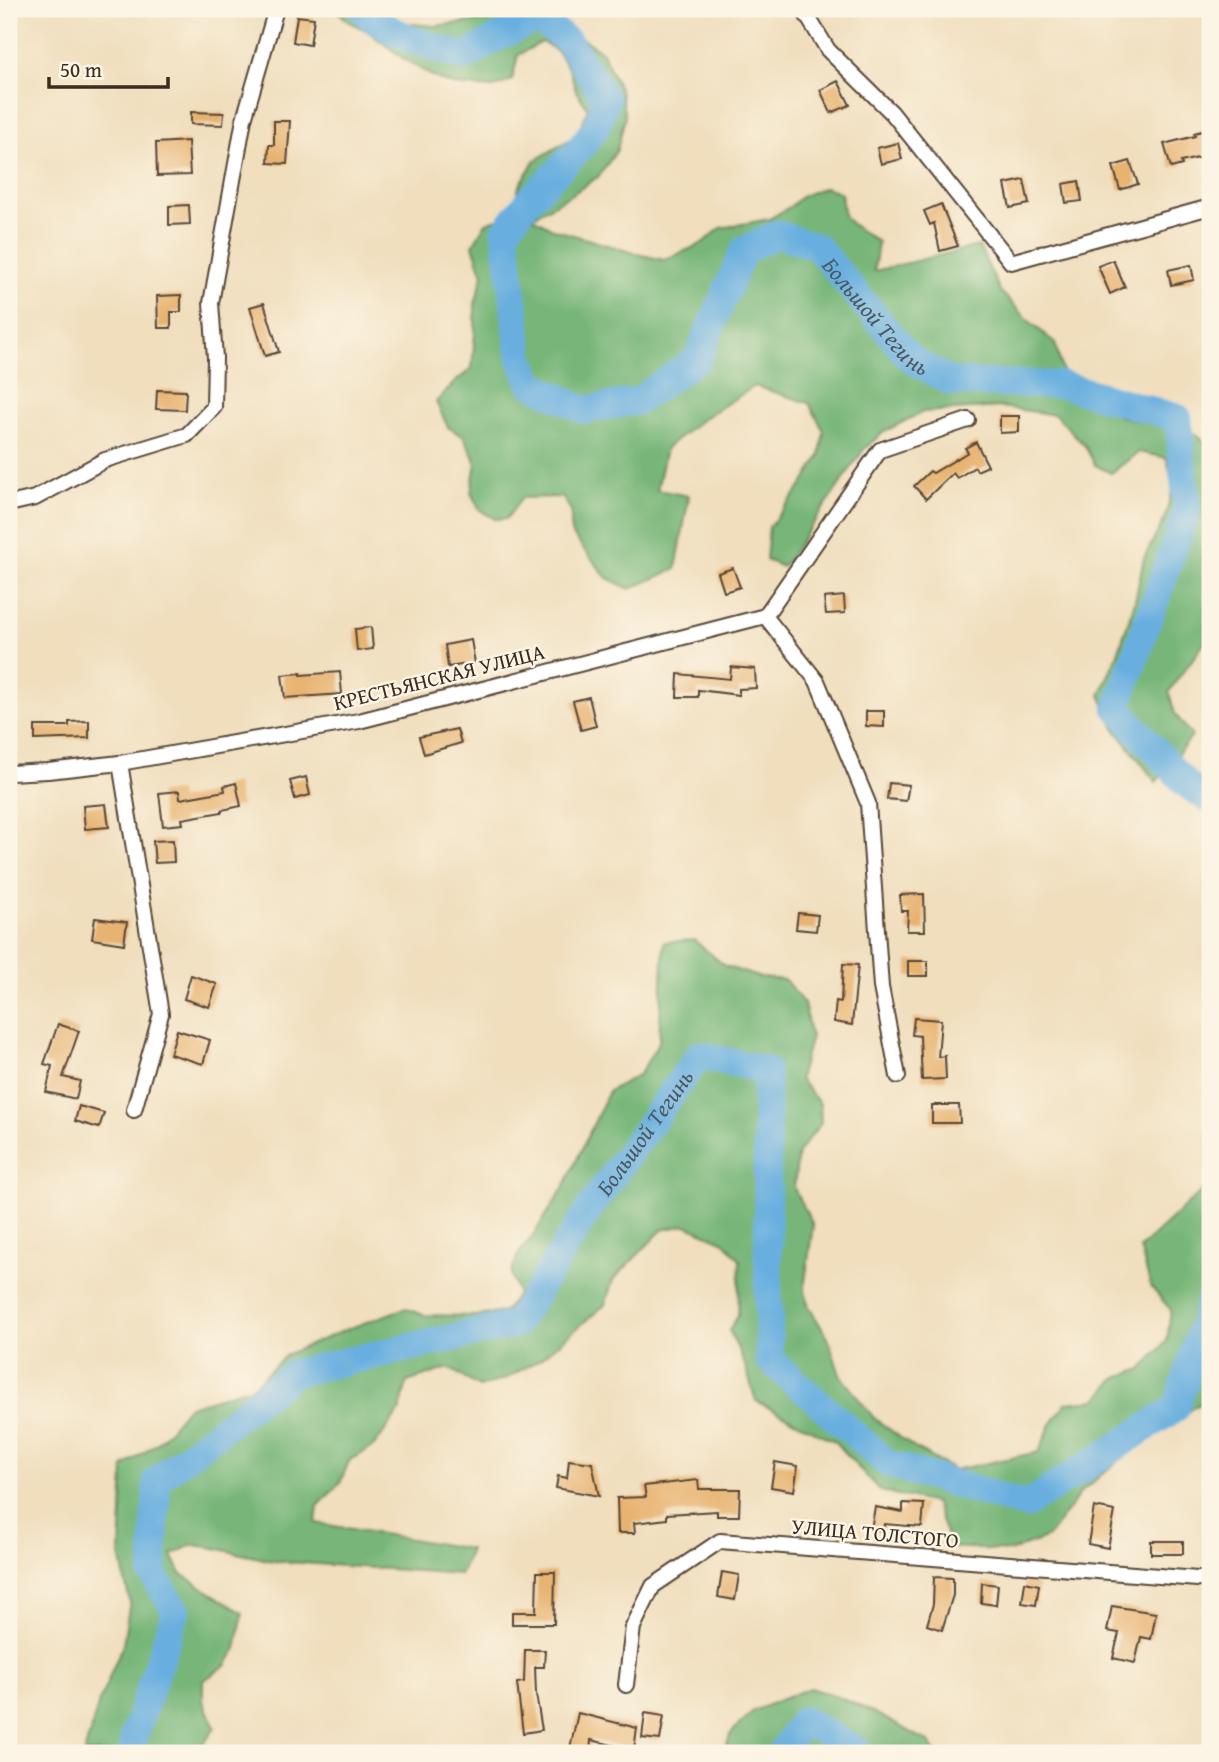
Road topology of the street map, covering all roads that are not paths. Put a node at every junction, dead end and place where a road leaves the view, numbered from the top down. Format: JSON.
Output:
{"nodes":[{"id":1,"x":276,"y":9,"type":"edge"},
{"id":2,"x":803,"y":9,"type":"edge"},
{"id":3,"x":1210,"y":206,"type":"edge"},
{"id":4,"x":968,"y":420,"type":"dead end"},
{"id":5,"x":9,"y":504,"type":"edge"},
{"id":6,"x":765,"y":616,"type":"junction"},
{"id":7,"x":120,"y":763,"type":"junction"},
{"id":8,"x":9,"y":773,"type":"edge"},
{"id":9,"x":898,"y":1076,"type":"dead end"},
{"id":10,"x":134,"y":1110,"type":"dead end"},
{"id":11,"x":1210,"y":1580,"type":"edge"},
{"id":12,"x":626,"y":1685,"type":"dead end"}],
"edges":[{"from":1,"to":5,"type":"street"},
{"from":2,"to":3,"type":"street"},
{"from":4,"to":6,"type":"street"},
{"from":6,"to":7,"type":"street","name":"КРЕСТЬЯНСКАЯ УЛИЦА"},
{"from":6,"to":9,"type":"street"},
{"from":7,"to":8,"type":"street","name":"КРЕСТЬЯНСКАЯ УЛИЦА"},
{"from":7,"to":10,"type":"street"},
{"from":11,"to":12,"type":"street","name":"УЛИЦА ТОЛСТОГО"}]}
